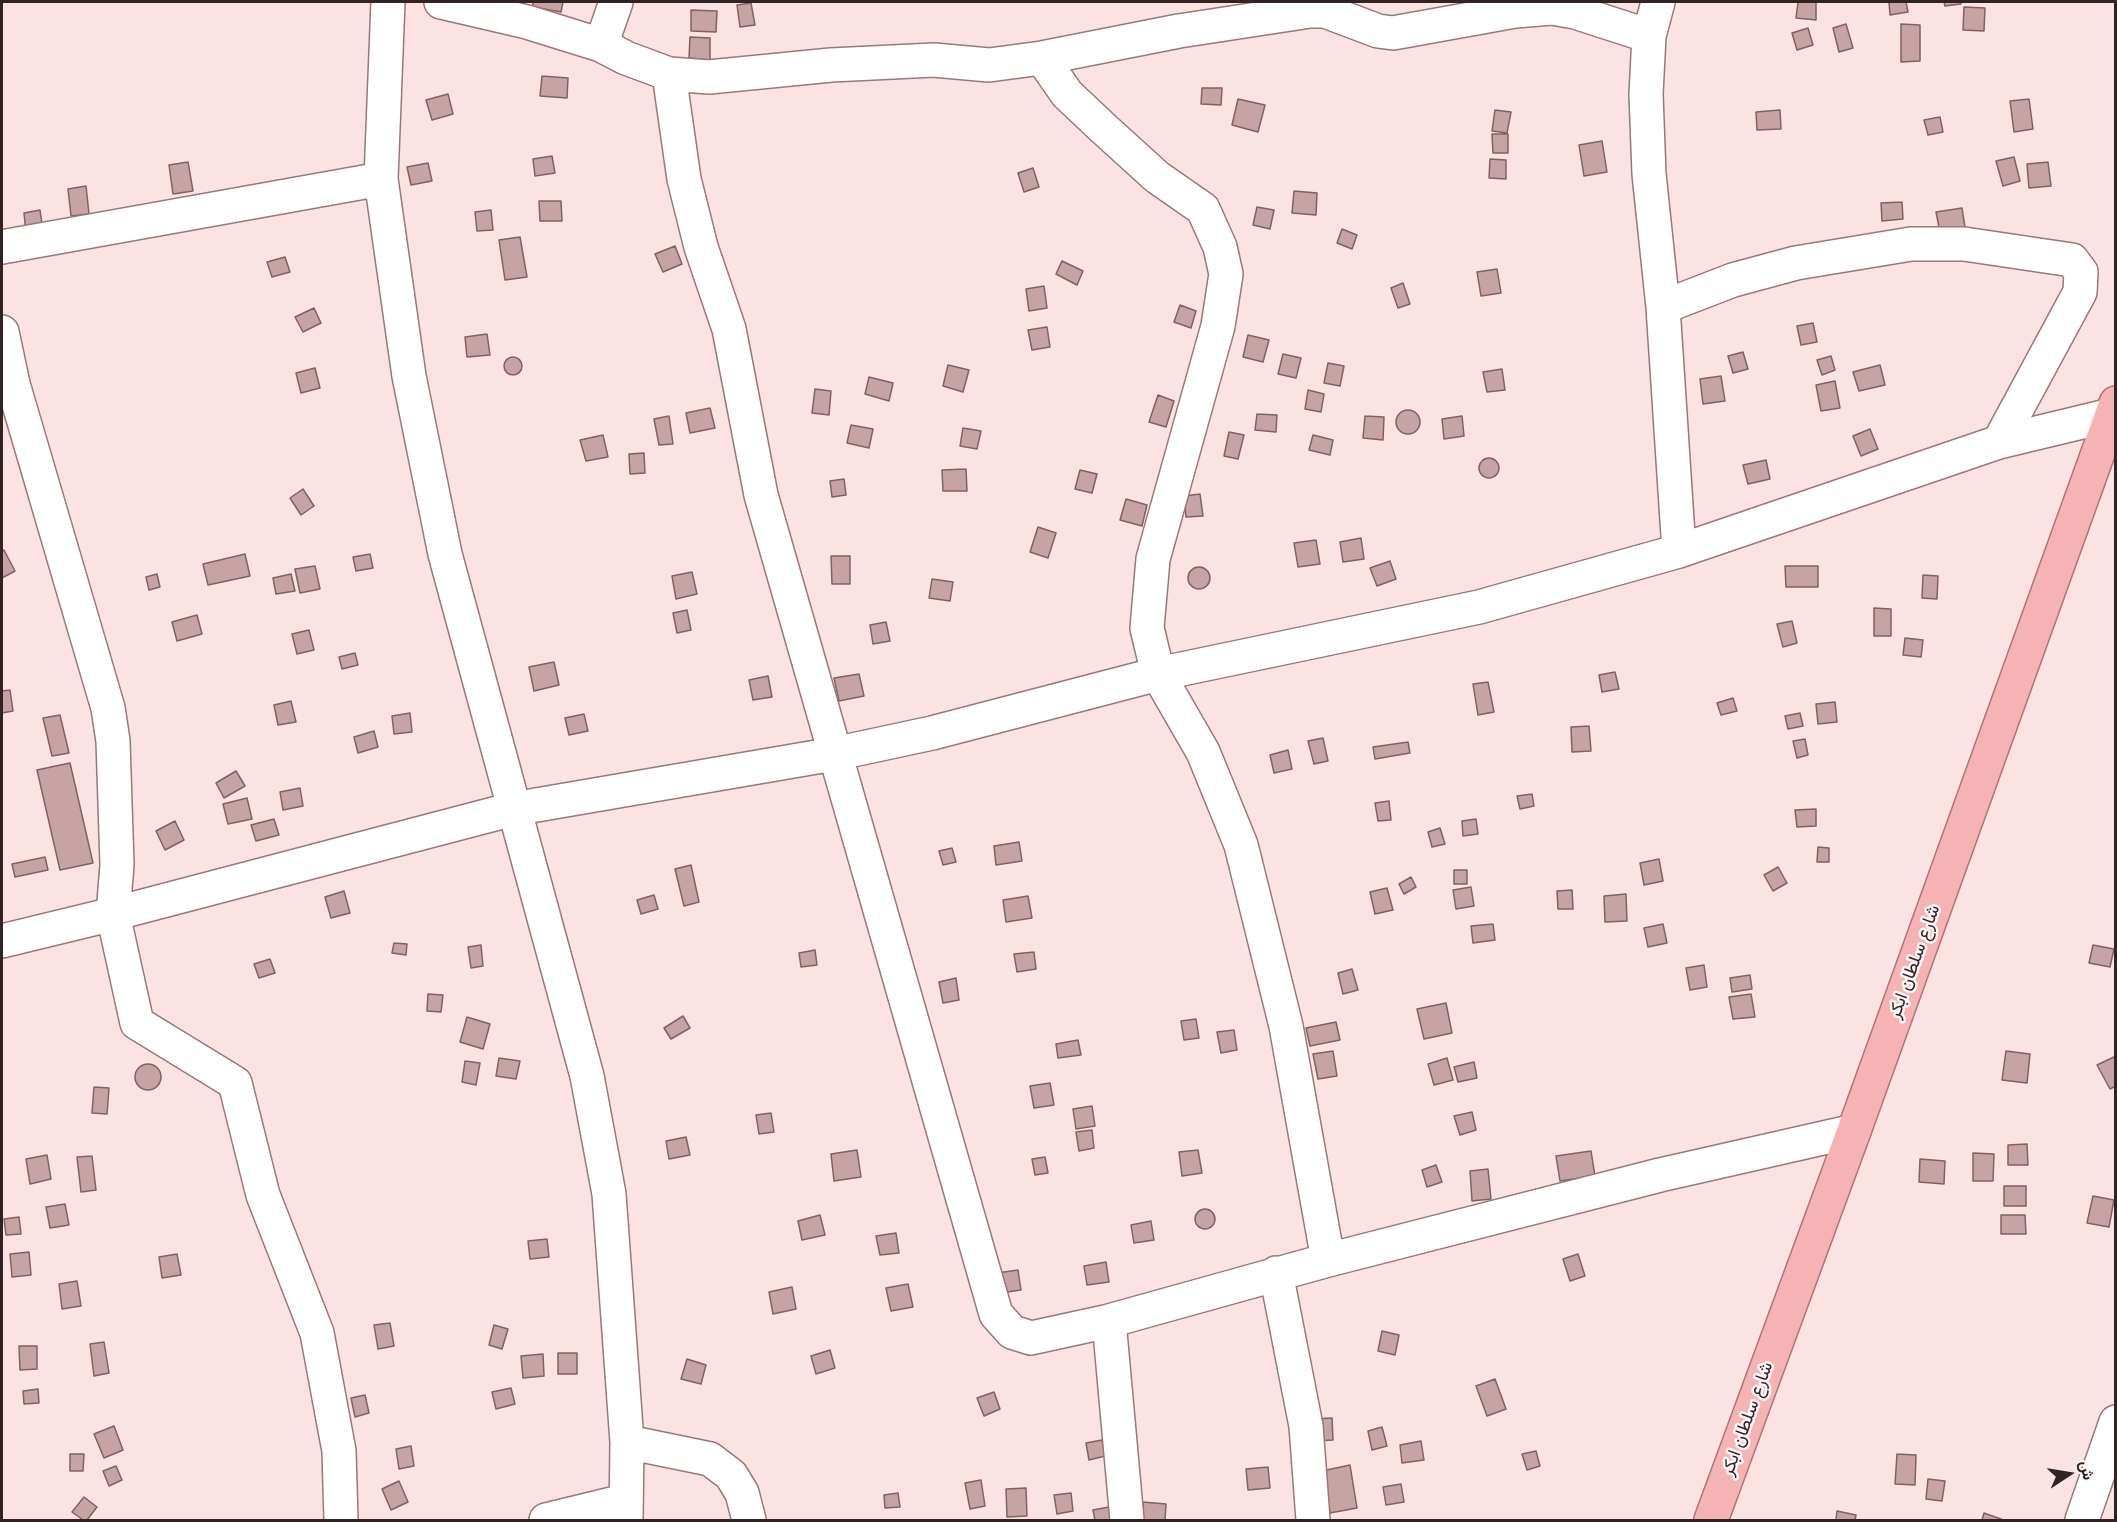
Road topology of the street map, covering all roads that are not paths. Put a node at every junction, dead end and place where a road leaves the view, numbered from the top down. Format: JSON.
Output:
{"nodes":[{"id":1,"x":388,"y":2,"type":"edge"},
{"id":2,"x":441,"y":2,"type":"edge"},
{"id":3,"x":615,"y":2,"type":"edge"},
{"id":4,"x":1658,"y":2,"type":"edge"},
{"id":5,"x":1326,"y":6,"type":"edge"},
{"id":6,"x":1649,"y":36,"type":"junction"},
{"id":7,"x":601,"y":45,"type":"junction"},
{"id":8,"x":1042,"y":58,"type":"junction"},
{"id":9,"x":669,"y":74,"type":"junction"},
{"id":10,"x":381,"y":178,"type":"junction"},
{"id":11,"x":2,"y":248,"type":"edge"},
{"id":12,"x":1663,"y":307,"type":"junction"},
{"id":13,"x":2,"y":332,"type":"edge"},
{"id":14,"x":2113,"y":409,"type":"edge"},
{"id":15,"x":1999,"y":442,"type":"junction"},
{"id":16,"x":1679,"y":551,"type":"junction"},
{"id":17,"x":1158,"y":674,"type":"junction"},
{"id":18,"x":834,"y":754,"type":"junction"},
{"id":19,"x":513,"y":809,"type":"junction"},
{"id":20,"x":113,"y":914,"type":"junction"},
{"id":21,"x":2,"y":940,"type":"edge"},
{"id":22,"x":1854,"y":1131,"type":"junction"},
{"id":23,"x":1328,"y":1260,"type":"junction"},
{"id":24,"x":1276,"y":1273,"type":"junction"},
{"id":25,"x":1109,"y":1321,"type":"junction"},
{"id":26,"x":2115,"y":1422,"type":"edge"},
{"id":27,"x":627,"y":1442,"type":"junction"},
{"id":28,"x":625,"y":1511,"type":"edge"},
{"id":29,"x":341,"y":1521,"type":"edge"},
{"id":30,"x":546,"y":1521,"type":"edge"},
{"id":31,"x":749,"y":1521,"type":"edge"},
{"id":32,"x":1127,"y":1521,"type":"edge"},
{"id":33,"x":1313,"y":1521,"type":"edge"},
{"id":34,"x":1711,"y":1521,"type":"edge"},
{"id":35,"x":2082,"y":1521,"type":"edge"}],
"edges":[{"from":1,"to":10,"type":"street"},
{"from":2,"to":7,"type":"street"},
{"from":3,"to":7,"type":"street"},
{"from":4,"to":6,"type":"street"},
{"from":5,"to":6,"type":"street"},
{"from":5,"to":8,"type":"street"},
{"from":6,"to":12,"type":"street"},
{"from":7,"to":9,"type":"street"},
{"from":8,"to":9,"type":"street"},
{"from":8,"to":17,"type":"street"},
{"from":9,"to":18,"type":"street"},
{"from":10,"to":11,"type":"street"},
{"from":10,"to":19,"type":"street"},
{"from":12,"to":15,"type":"street"},
{"from":12,"to":16,"type":"street"},
{"from":13,"to":20,"type":"street"},
{"from":14,"to":15,"type":"street"},
{"from":14,"to":22,"type":"highway","name":"شارع سلطان ابكر"},
{"from":15,"to":16,"type":"street"},
{"from":16,"to":17,"type":"street"},
{"from":17,"to":18,"type":"street"},
{"from":17,"to":23,"type":"street"},
{"from":18,"to":19,"type":"street"},
{"from":18,"to":25,"type":"street"},
{"from":19,"to":20,"type":"street"},
{"from":19,"to":27,"type":"street"},
{"from":20,"to":21,"type":"street"},
{"from":20,"to":29,"type":"street"},
{"from":22,"to":23,"type":"street"},
{"from":22,"to":34,"type":"highway","name":"شارع سلطان ابكر"},
{"from":23,"to":24,"type":"street"},
{"from":24,"to":25,"type":"street"},
{"from":24,"to":33,"type":"street"},
{"from":25,"to":32,"type":"street"},
{"from":26,"to":35,"type":"street"},
{"from":27,"to":28,"type":"street"},
{"from":27,"to":31,"type":"street"},
{"from":28,"to":30,"type":"street"}]}
